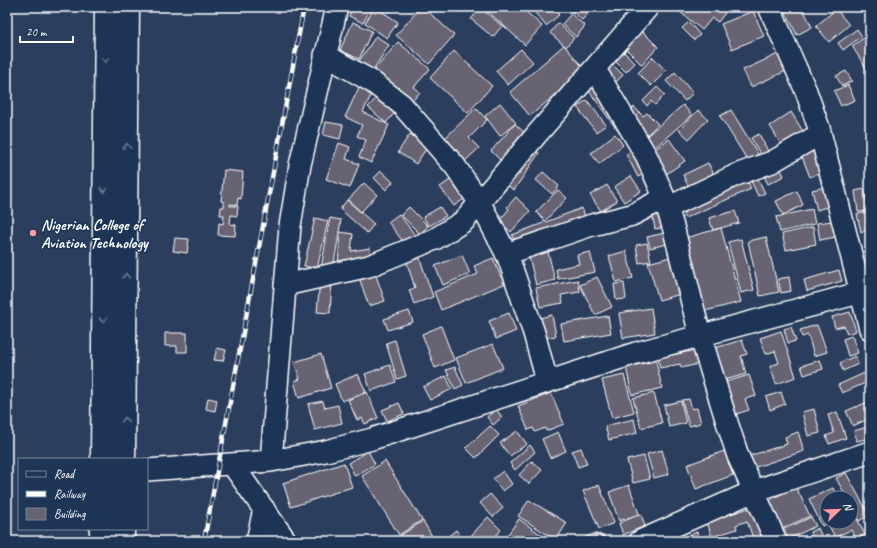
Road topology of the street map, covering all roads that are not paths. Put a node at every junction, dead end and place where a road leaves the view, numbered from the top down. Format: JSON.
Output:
{"nodes":[{"id":1,"x":106,"y":7,"type":"edge"},
{"id":2,"x":128,"y":7,"type":"edge"},
{"id":3,"x":337,"y":7,"type":"edge"},
{"id":4,"x":769,"y":7,"type":"edge"},
{"id":5,"x":637,"y":11,"type":"edge"},
{"id":6,"x":325,"y":55,"type":"junction"},
{"id":7,"x":595,"y":69,"type":"junction"},
{"id":8,"x":820,"y":134,"type":"junction"},
{"id":9,"x":480,"y":203,"type":"junction"},
{"id":10,"x":667,"y":208,"type":"junction"},
{"id":11,"x":506,"y":254,"type":"junction"},
{"id":12,"x":285,"y":285,"type":"junction"},
{"id":13,"x":865,"y":292,"type":"edge"},
{"id":14,"x":870,"y":329,"type":"edge"},
{"id":15,"x":700,"y":335,"type":"junction"},
{"id":16,"x":547,"y":381,"type":"junction"},
{"id":17,"x":870,"y":452,"type":"edge"},
{"id":18,"x":102,"y":458,"type":"edge"},
{"id":19,"x":124,"y":458,"type":"edge"},
{"id":20,"x":271,"y":460,"type":"junction"},
{"id":21,"x":232,"y":464,"type":"junction"},
{"id":22,"x":148,"y":470,"type":"edge"},
{"id":23,"x":754,"y":491,"type":"junction"},
{"id":24,"x":264,"y":509,"type":"junction"},
{"id":25,"x":102,"y":530,"type":"edge"},
{"id":26,"x":124,"y":530,"type":"edge"},
{"id":27,"x":101,"y":541,"type":"edge"},
{"id":28,"x":123,"y":541,"type":"edge"},
{"id":29,"x":257,"y":541,"type":"edge"},
{"id":30,"x":286,"y":541,"type":"edge"},
{"id":31,"x":640,"y":541,"type":"edge"},
{"id":32,"x":776,"y":541,"type":"edge"}],
"edges":[{"from":1,"to":18,"type":"highway","one_way":true},
{"from":19,"to":2,"type":"highway","one_way":true},
{"from":3,"to":6,"type":"street"},
{"from":4,"to":8,"type":"street"},
{"from":5,"to":7,"type":"street"},
{"from":6,"to":9,"type":"street"},
{"from":6,"to":12,"type":"street"},
{"from":7,"to":9,"type":"street"},
{"from":7,"to":10,"type":"street"},
{"from":8,"to":10,"type":"street"},
{"from":8,"to":13,"type":"street"},
{"from":9,"to":11,"type":"street"},
{"from":9,"to":12,"type":"street"},
{"from":10,"to":11,"type":"street"},
{"from":10,"to":15,"type":"street"},
{"from":11,"to":16,"type":"street"},
{"from":12,"to":20,"type":"street"},
{"from":13,"to":14,"type":"street"},
{"from":13,"to":15,"type":"street"},
{"from":15,"to":16,"type":"street"},
{"from":15,"to":23,"type":"street"},
{"from":16,"to":20,"type":"street"},
{"from":17,"to":23,"type":"street"},
{"from":20,"to":21,"type":"street"},
{"from":21,"to":22,"type":"street"},
{"from":21,"to":24,"type":"street"},
{"from":23,"to":31,"type":"street"},
{"from":23,"to":32,"type":"street"},
{"from":24,"to":29,"type":"street"},
{"from":24,"to":30,"type":"street"},
{"from":25,"to":27,"type":"highway"},
{"from":26,"to":28,"type":"highway"}]}
